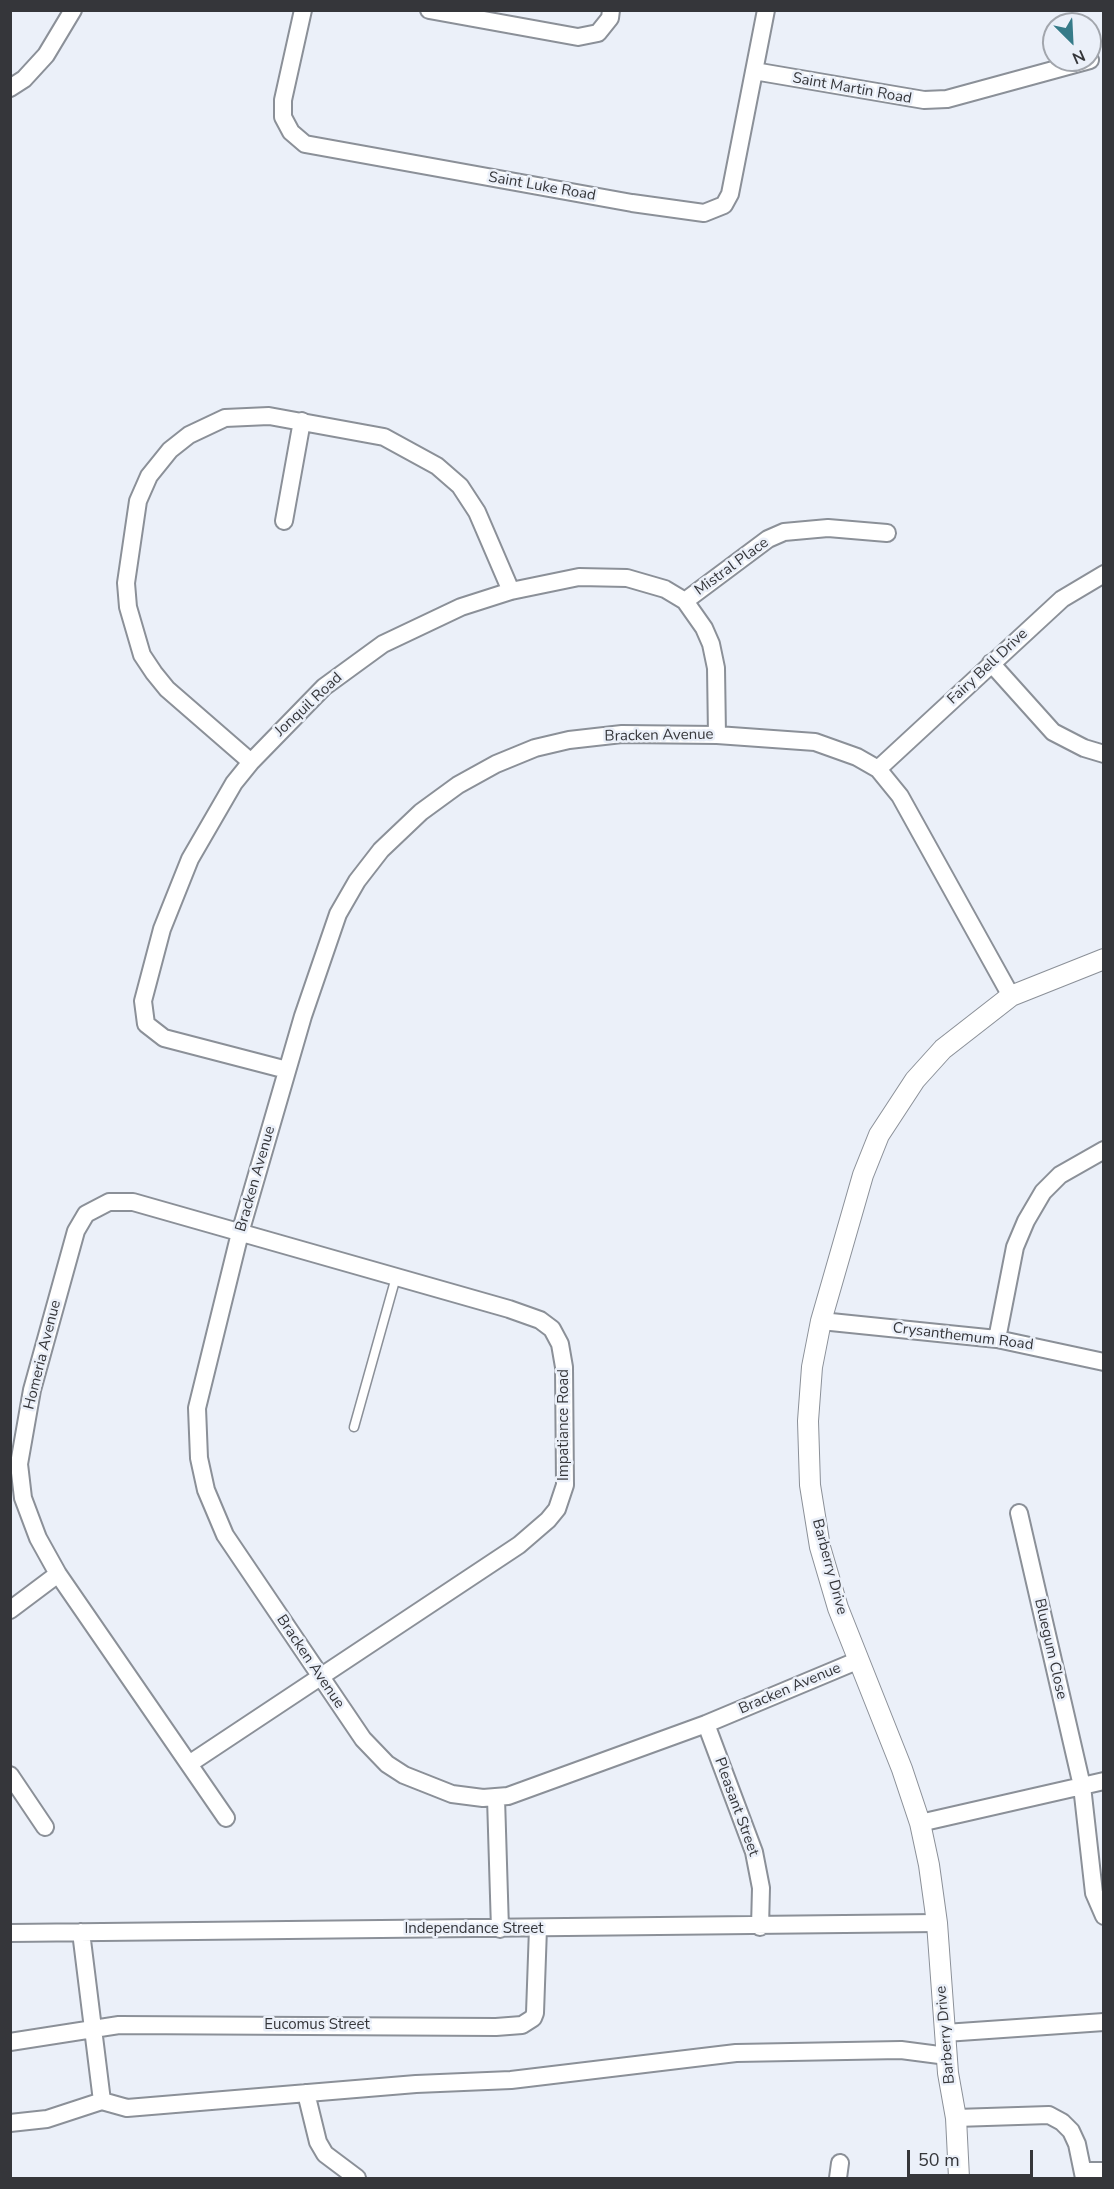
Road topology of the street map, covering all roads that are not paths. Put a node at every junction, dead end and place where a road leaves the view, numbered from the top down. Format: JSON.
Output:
{"nodes":[{"id":1,"x":73,"y":10,"type":"edge"},
{"id":2,"x":303,"y":10,"type":"edge"},
{"id":3,"x":429,"y":10,"type":"edge"},
{"id":4,"x":611,"y":10,"type":"edge"},
{"id":5,"x":766,"y":10,"type":"edge"},
{"id":6,"x":754,"y":71,"type":"junction"},
{"id":7,"x":1046,"y":72,"type":"edge"},
{"id":8,"x":10,"y":88,"type":"edge"},
{"id":9,"x":302,"y":420,"type":"junction"},
{"id":10,"x":284,"y":521,"type":"dead end"},
{"id":11,"x":887,"y":533,"type":"dead end"},
{"id":12,"x":1104,"y":574,"type":"edge"},
{"id":13,"x":511,"y":591,"type":"junction"},
{"id":14,"x":685,"y":601,"type":"junction"},
{"id":15,"x":992,"y":663,"type":"junction"},
{"id":16,"x":717,"y":735,"type":"junction"},
{"id":17,"x":1104,"y":754,"type":"edge"},
{"id":18,"x":251,"y":762,"type":"junction"},
{"id":19,"x":878,"y":769,"type":"junction"},
{"id":20,"x":1104,"y":959,"type":"edge"},
{"id":21,"x":1011,"y":996,"type":"junction"},
{"id":22,"x":287,"y":1070,"type":"junction"},
{"id":23,"x":1104,"y":1150,"type":"edge"},
{"id":24,"x":240,"y":1233,"type":"junction"},
{"id":25,"x":396,"y":1277,"type":"junction"},
{"id":26,"x":820,"y":1321,"type":"junction"},
{"id":27,"x":997,"y":1339,"type":"junction"},
{"id":28,"x":1104,"y":1362,"type":"edge"},
{"id":29,"x":354,"y":1428,"type":"dead end"},
{"id":30,"x":1019,"y":1513,"type":"dead end"},
{"id":31,"x":58,"y":1574,"type":"junction"},
{"id":32,"x":10,"y":1610,"type":"edge"},
{"id":33,"x":859,"y":1660,"type":"junction"},
{"id":34,"x":320,"y":1677,"type":"junction"},
{"id":35,"x":706,"y":1724,"type":"junction"},
{"id":36,"x":189,"y":1764,"type":"junction"},
{"id":37,"x":10,"y":1775,"type":"edge"},
{"id":38,"x":1104,"y":1781,"type":"edge"},
{"id":39,"x":1082,"y":1786,"type":"junction"},
{"id":40,"x":496,"y":1798,"type":"junction"},
{"id":41,"x":226,"y":1818,"type":"dead end"},
{"id":42,"x":920,"y":1823,"type":"junction"},
{"id":43,"x":45,"y":1827,"type":"dead end"},
{"id":44,"x":1104,"y":1916,"type":"edge"},
{"id":45,"x":937,"y":1923,"type":"junction"},
{"id":46,"x":760,"y":1927,"type":"junction"},
{"id":47,"x":538,"y":1928,"type":"junction"},
{"id":48,"x":500,"y":1929,"type":"junction"},
{"id":49,"x":81,"y":1932,"type":"junction"},
{"id":50,"x":10,"y":1933,"type":"edge"},
{"id":51,"x":1104,"y":2022,"type":"edge"},
{"id":52,"x":94,"y":2027,"type":"junction"},
{"id":53,"x":945,"y":2033,"type":"junction"},
{"id":54,"x":10,"y":2042,"type":"edge"},
{"id":55,"x":947,"y":2056,"type":"junction"},
{"id":56,"x":306,"y":2093,"type":"junction"},
{"id":57,"x":102,"y":2101,"type":"junction"},
{"id":58,"x":956,"y":2118,"type":"junction"},
{"id":59,"x":10,"y":2123,"type":"edge"},
{"id":60,"x":1104,"y":2171,"type":"edge"},
{"id":61,"x":1083,"y":2175,"type":"edge"},
{"id":62,"x":357,"y":2178,"type":"edge"},
{"id":63,"x":959,"y":2178,"type":"edge"}],
"edges":[{"from":1,"to":8,"type":"street"},
{"from":2,"to":6,"type":"street","name":"Saint Luke Road"},
{"from":3,"to":4,"type":"street"},
{"from":5,"to":6,"type":"street","name":"Saint Luke Road"},
{"from":6,"to":7,"type":"street","name":"Saint Martin Road"},
{"from":9,"to":10,"type":"street"},
{"from":9,"to":13,"type":"street"},
{"from":9,"to":18,"type":"street"},
{"from":11,"to":14,"type":"street","name":"Mistral Place"},
{"from":12,"to":15,"type":"street","name":"Fairy Bell Drive"},
{"from":13,"to":14,"type":"street","name":"Jonquil Road"},
{"from":13,"to":18,"type":"street","name":"Jonquil Road"},
{"from":14,"to":16,"type":"street"},
{"from":15,"to":17,"type":"street"},
{"from":15,"to":19,"type":"street","name":"Fairy Bell Drive"},
{"from":16,"to":19,"type":"street","name":"Bracken Avenue"},
{"from":16,"to":22,"type":"street","name":"Bracken Avenue"},
{"from":18,"to":22,"type":"street","name":"Jonquil Road"},
{"from":19,"to":21,"type":"street","name":"Bracken Avenue"},
{"from":20,"to":21,"type":"street","name":"Barberry Drive"},
{"from":21,"to":26,"type":"street","name":"Barberry Drive"},
{"from":22,"to":24,"type":"street","name":"Bracken Avenue"},
{"from":23,"to":27,"type":"street"},
{"from":24,"to":25,"type":"street","name":"Impatiance Road"},
{"from":24,"to":31,"type":"street","name":"Homeria Avenue"},
{"from":24,"to":34,"type":"street","name":"Bracken Avenue"},
{"from":25,"to":29,"type":"lane"},
{"from":25,"to":34,"type":"street","name":"Impatiance Road"},
{"from":26,"to":27,"type":"street","name":"Crysanthemum Road"},
{"from":26,"to":33,"type":"street","name":"Barberry Drive"},
{"from":27,"to":28,"type":"street","name":"Crysanthemum Road"},
{"from":30,"to":39,"type":"street","name":"Bluegum Close"},
{"from":31,"to":32,"type":"street"},
{"from":31,"to":36,"type":"street","name":"Homeria Avenue"},
{"from":33,"to":35,"type":"street","name":"Bracken Avenue"},
{"from":33,"to":42,"type":"street","name":"Barberry Drive"},
{"from":34,"to":36,"type":"street","name":"Impatiance Road"},
{"from":34,"to":40,"type":"street","name":"Bracken Avenue"},
{"from":35,"to":40,"type":"street","name":"Bracken Avenue"},
{"from":35,"to":46,"type":"street","name":"Pleasant Street"},
{"from":36,"to":41,"type":"street","name":"Homeria Avenue"},
{"from":37,"to":43,"type":"street"},
{"from":38,"to":39,"type":"street"},
{"from":39,"to":42,"type":"street"},
{"from":39,"to":44,"type":"street","name":"Bluegum Close"},
{"from":40,"to":48,"type":"street"},
{"from":42,"to":45,"type":"street","name":"Barberry Drive"},
{"from":45,"to":46,"type":"street","name":"Independance Street"},
{"from":45,"to":53,"type":"street","name":"Barberry Drive"},
{"from":46,"to":47,"type":"street","name":"Independance Street"},
{"from":47,"to":48,"type":"street","name":"Independance Street"},
{"from":47,"to":52,"type":"street","name":"Eucomus Street"},
{"from":48,"to":49,"type":"street","name":"Independance Street"},
{"from":49,"to":50,"type":"street","name":"Independance Street"},
{"from":49,"to":52,"type":"street"},
{"from":51,"to":53,"type":"street"},
{"from":52,"to":54,"type":"street","name":"Eucomus Street"},
{"from":52,"to":57,"type":"street"},
{"from":53,"to":55,"type":"street","name":"Barberry Drive"},
{"from":55,"to":56,"type":"street"},
{"from":55,"to":58,"type":"street","name":"Barberry Drive"},
{"from":56,"to":57,"type":"street"},
{"from":56,"to":62,"type":"street"},
{"from":57,"to":59,"type":"street"},
{"from":58,"to":61,"type":"street"},
{"from":58,"to":63,"type":"street","name":"Barberry Drive"},
{"from":60,"to":61,"type":"street"}]}
